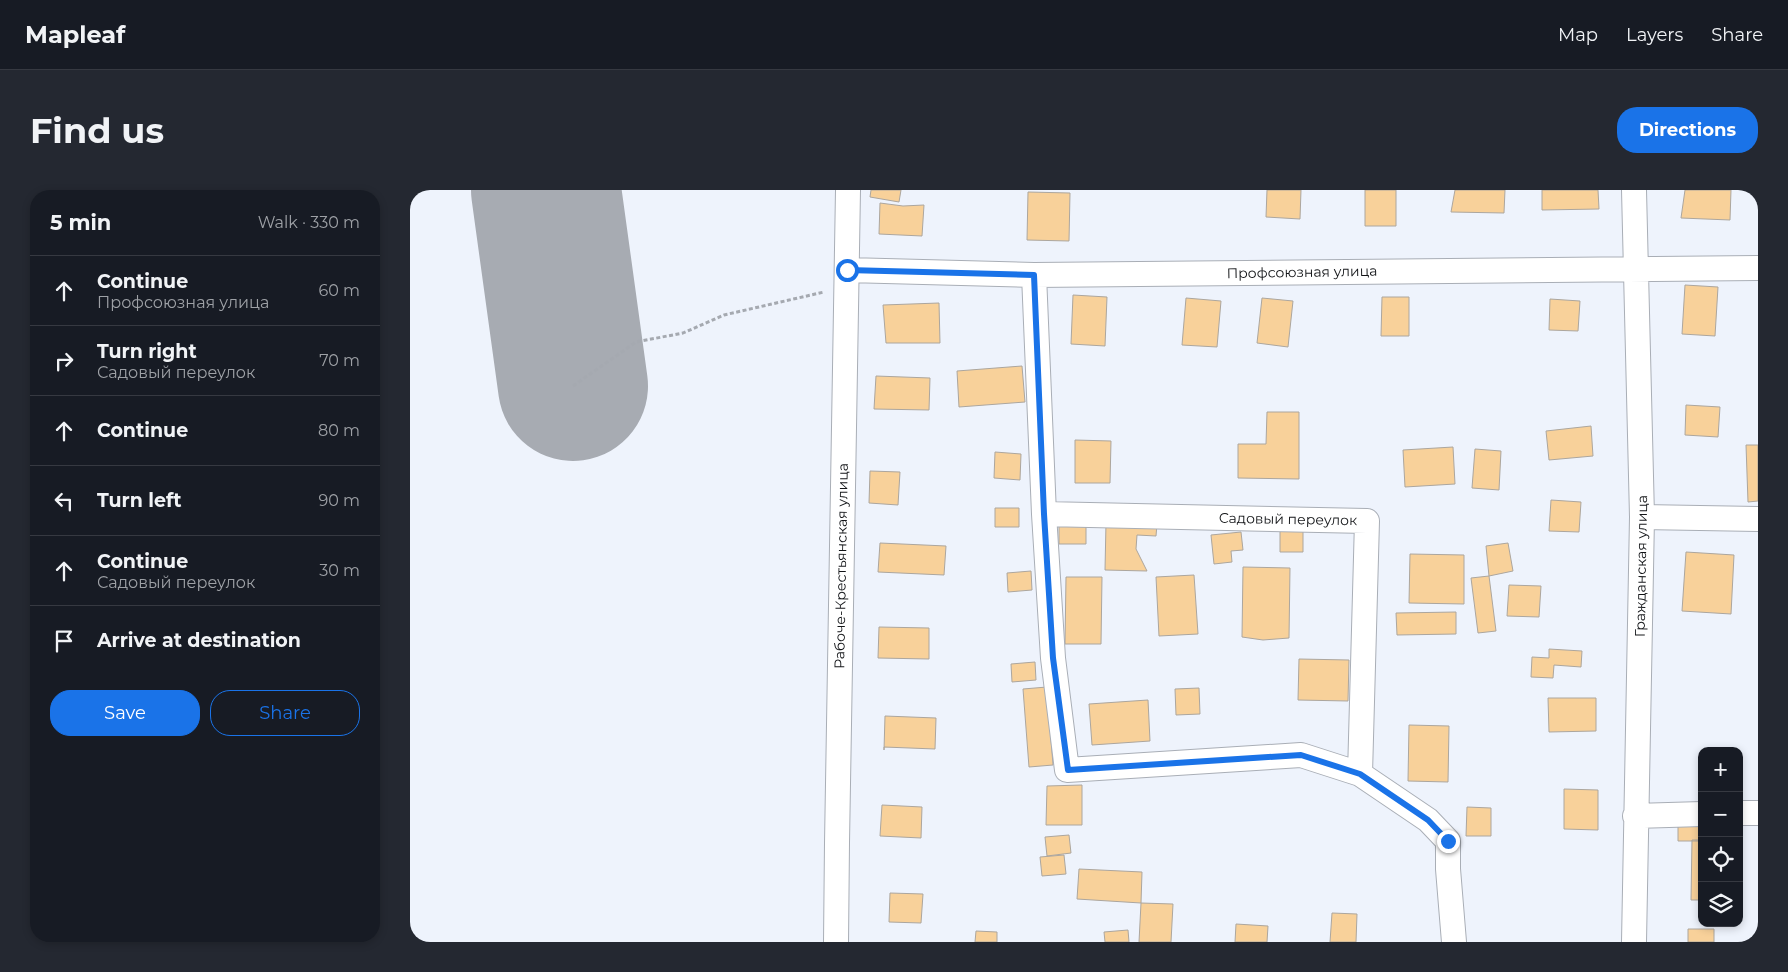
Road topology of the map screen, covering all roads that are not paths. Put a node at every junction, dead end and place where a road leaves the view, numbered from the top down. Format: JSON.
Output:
{"nodes":[{"id":1,"x":848,"y":190,"type":"edge"},
{"id":2,"x":1634,"y":190,"type":"edge"},
{"id":3,"x":1636,"y":268,"type":"junction"},
{"id":4,"x":1758,"y":268,"type":"edge"},
{"id":5,"x":1034,"y":275,"type":"junction"},
{"id":6,"x":847,"y":279,"type":"junction"},
{"id":7,"x":1044,"y":514,"type":"junction"},
{"id":8,"x":1642,"y":518,"type":"junction"},
{"id":9,"x":1758,"y":519,"type":"edge"},
{"id":10,"x":1360,"y":774,"type":"junction"},
{"id":11,"x":1743,"y":813,"type":"edge"},
{"id":12,"x":1758,"y":813,"type":"edge"},
{"id":13,"x":1698,"y":814,"type":"edge"},
{"id":14,"x":1635,"y":816,"type":"junction"},
{"id":15,"x":836,"y":942,"type":"edge"},
{"id":16,"x":1454,"y":942,"type":"edge"},
{"id":17,"x":1634,"y":942,"type":"edge"}],
"edges":[{"from":1,"to":6,"type":"street","name":"Рабоче-Крестьянская улица"},
{"from":2,"to":3,"type":"street","name":"Гражданская улица"},
{"from":3,"to":4,"type":"street","name":"Профсоюзная улица"},
{"from":3,"to":5,"type":"street","name":"Профсоюзная улица"},
{"from":3,"to":8,"type":"street","name":"Гражданская улица"},
{"from":5,"to":6,"type":"street","name":"Профсоюзная улица"},
{"from":5,"to":7,"type":"street"},
{"from":6,"to":15,"type":"street","name":"Рабоче-Крестьянская улица"},
{"from":7,"to":10,"type":"street"},
{"from":7,"to":10,"type":"street","name":"Садовый переулок"},
{"from":8,"to":9,"type":"street"},
{"from":8,"to":14,"type":"street","name":"Гражданская улица"},
{"from":10,"to":16,"type":"street"},
{"from":11,"to":12,"type":"street"},
{"from":13,"to":14,"type":"street"},
{"from":14,"to":17,"type":"street","name":"Гражданская улица"}]}
